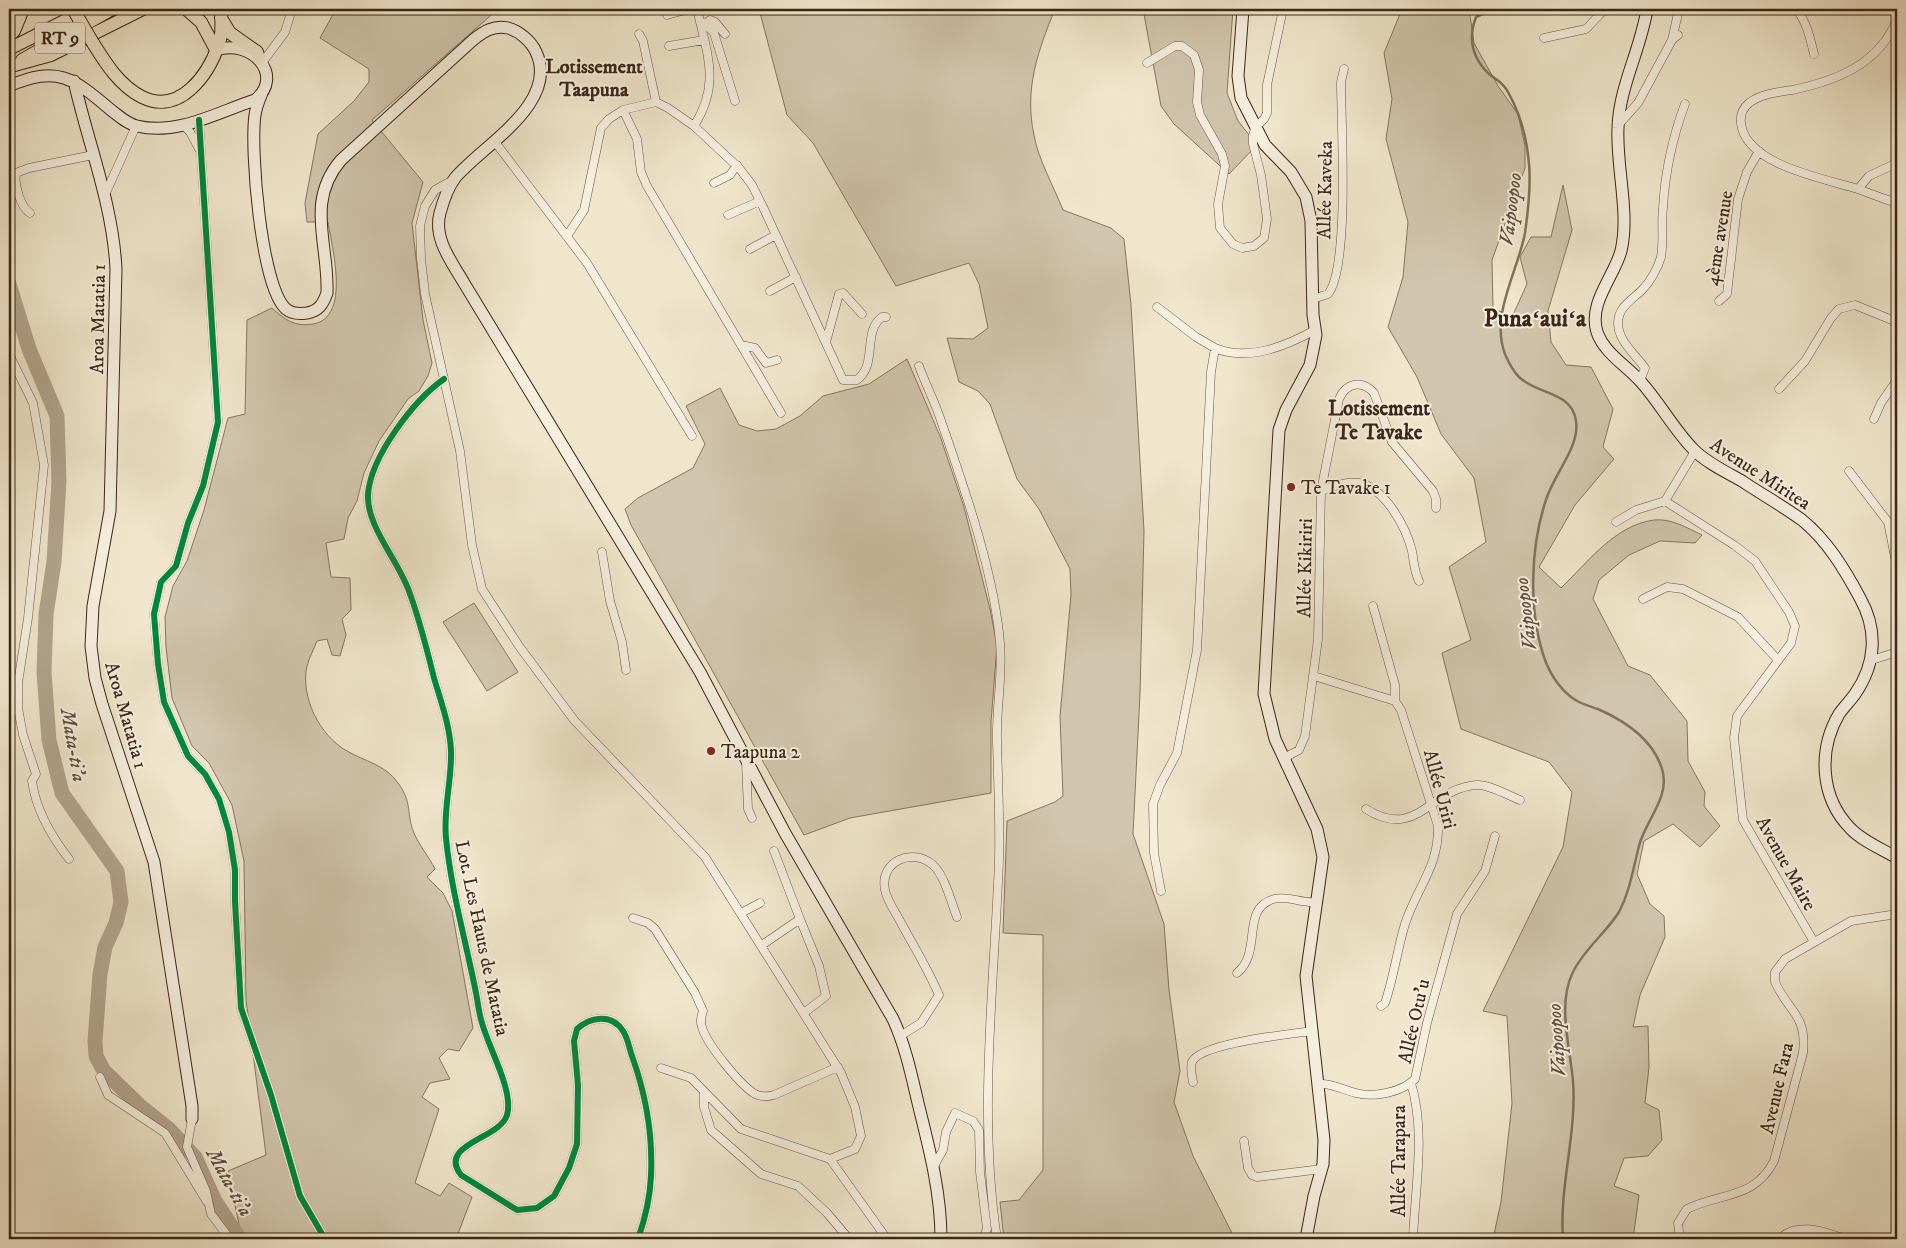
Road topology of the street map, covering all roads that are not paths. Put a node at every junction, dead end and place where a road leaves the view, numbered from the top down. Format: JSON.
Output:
{"nodes":[{"id":1,"x":23,"y":9,"type":"edge"},
{"id":2,"x":73,"y":9,"type":"edge"},
{"id":3,"x":88,"y":9,"type":"edge"},
{"id":4,"x":112,"y":9,"type":"edge"},
{"id":5,"x":144,"y":9,"type":"edge"},
{"id":6,"x":186,"y":9,"type":"edge"},
{"id":7,"x":292,"y":9,"type":"edge"},
{"id":8,"x":689,"y":9,"type":"edge"},
{"id":9,"x":697,"y":9,"type":"edge"},
{"id":10,"x":1243,"y":9,"type":"edge"},
{"id":11,"x":1283,"y":9,"type":"edge"},
{"id":12,"x":1604,"y":9,"type":"edge"},
{"id":13,"x":1647,"y":9,"type":"edge"},
{"id":14,"x":1679,"y":9,"type":"edge"},
{"id":15,"x":1796,"y":9,"type":"edge"},
{"id":16,"x":221,"y":13,"type":"edge"},
{"id":17,"x":667,"y":15,"type":"dead end"},
{"id":18,"x":1897,"y":19,"type":"edge"},
{"id":19,"x":703,"y":26,"type":"junction"},
{"id":20,"x":639,"y":34,"type":"dead end"},
{"id":21,"x":725,"y":34,"type":"dead end"},
{"id":22,"x":9,"y":36,"type":"edge"},
{"id":23,"x":1544,"y":38,"type":"dead end"},
{"id":24,"x":704,"y":40,"type":"junction"},
{"id":25,"x":669,"y":46,"type":"dead end"},
{"id":26,"x":9,"y":49,"type":"edge"},
{"id":27,"x":216,"y":50,"type":"junction"},
{"id":28,"x":1814,"y":54,"type":"dead end"},
{"id":29,"x":261,"y":61,"type":"junction"},
{"id":30,"x":1147,"y":63,"type":"dead end"},
{"id":31,"x":10,"y":66,"type":"edge"},
{"id":32,"x":1344,"y":69,"type":"dead end"},
{"id":33,"x":74,"y":81,"type":"junction"},
{"id":34,"x":9,"y":86,"type":"edge"},
{"id":35,"x":262,"y":93,"type":"junction"},
{"id":36,"x":735,"y":101,"type":"dead end"},
{"id":37,"x":656,"y":102,"type":"junction"},
{"id":38,"x":1686,"y":104,"type":"dead end"},
{"id":39,"x":623,"y":110,"type":"junction"},
{"id":40,"x":199,"y":120,"type":"junction"},
{"id":41,"x":183,"y":125,"type":"junction"},
{"id":42,"x":136,"y":126,"type":"junction"},
{"id":43,"x":694,"y":126,"type":"junction"},
{"id":44,"x":1618,"y":127,"type":"junction"},
{"id":45,"x":1255,"y":128,"type":"junction"},
{"id":46,"x":495,"y":142,"type":"junction"},
{"id":47,"x":1759,"y":151,"type":"junction"},
{"id":48,"x":93,"y":155,"type":"junction"},
{"id":49,"x":202,"y":156,"type":"junction"},
{"id":50,"x":1897,"y":163,"type":"edge"},
{"id":51,"x":737,"y":165,"type":"junction"},
{"id":52,"x":454,"y":179,"type":"junction"},
{"id":53,"x":714,"y":183,"type":"dead end"},
{"id":54,"x":1858,"y":190,"type":"junction"},
{"id":55,"x":104,"y":197,"type":"junction"},
{"id":56,"x":760,"y":202,"type":"junction"},
{"id":57,"x":1897,"y":203,"type":"edge"},
{"id":58,"x":30,"y":213,"type":"dead end"},
{"id":59,"x":728,"y":216,"type":"dead end"},
{"id":60,"x":776,"y":235,"type":"junction"},
{"id":61,"x":567,"y":236,"type":"junction"},
{"id":62,"x":750,"y":249,"type":"dead end"},
{"id":63,"x":796,"y":277,"type":"junction"},
{"id":64,"x":770,"y":291,"type":"dead end"},
{"id":65,"x":1313,"y":299,"type":"junction"},
{"id":66,"x":1719,"y":301,"type":"dead end"},
{"id":67,"x":1157,"y":307,"type":"dead end"},
{"id":68,"x":862,"y":314,"type":"dead end"},
{"id":69,"x":886,"y":317,"type":"dead end"},
{"id":70,"x":1897,"y":322,"type":"edge"},
{"id":71,"x":1316,"y":330,"type":"junction"},
{"id":72,"x":826,"y":342,"type":"junction"},
{"id":73,"x":741,"y":345,"type":"junction"},
{"id":74,"x":1215,"y":348,"type":"junction"},
{"id":75,"x":9,"y":354,"type":"edge"},
{"id":76,"x":776,"y":360,"type":"dead end"},
{"id":77,"x":919,"y":366,"type":"dead end"},
{"id":78,"x":444,"y":379,"type":"junction"},
{"id":79,"x":1897,"y":380,"type":"edge"},
{"id":80,"x":1640,"y":381,"type":"junction"},
{"id":81,"x":1779,"y":388,"type":"dead end"},
{"id":82,"x":782,"y":413,"type":"dead end"},
{"id":83,"x":1874,"y":419,"type":"dead end"},
{"id":84,"x":692,"y":436,"type":"dead end"},
{"id":85,"x":1695,"y":451,"type":"junction"},
{"id":86,"x":1849,"y":471,"type":"dead end"},
{"id":87,"x":1321,"y":491,"type":"junction"},
{"id":88,"x":1665,"y":502,"type":"junction"},
{"id":89,"x":1436,"y":508,"type":"dead end"},
{"id":90,"x":1616,"y":522,"type":"dead end"},
{"id":91,"x":602,"y":552,"type":"dead end"},
{"id":92,"x":1897,"y":567,"type":"edge"},
{"id":93,"x":1419,"y":581,"type":"dead end"},
{"id":94,"x":1643,"y":599,"type":"dead end"},
{"id":95,"x":1373,"y":606,"type":"dead end"},
{"id":96,"x":1897,"y":652,"type":"edge"},
{"id":97,"x":1778,"y":660,"type":"junction"},
{"id":98,"x":1872,"y":660,"type":"junction"},
{"id":99,"x":626,"y":670,"type":"dead end"},
{"id":100,"x":1314,"y":676,"type":"junction"},
{"id":101,"x":1395,"y":701,"type":"junction"},
{"id":102,"x":1284,"y":758,"type":"junction"},
{"id":103,"x":746,"y":760,"type":"junction"},
{"id":104,"x":1520,"y":800,"type":"dead end"},
{"id":105,"x":1431,"y":805,"type":"junction"},
{"id":106,"x":1366,"y":809,"type":"dead end"},
{"id":107,"x":752,"y":818,"type":"dead end"},
{"id":108,"x":1495,"y":836,"type":"dead end"},
{"id":109,"x":774,"y":851,"type":"dead end"},
{"id":110,"x":1897,"y":858,"type":"edge"},
{"id":111,"x":69,"y":859,"type":"dead end"},
{"id":112,"x":1161,"y":891,"type":"dead end"},
{"id":113,"x":1316,"y":902,"type":"junction"},
{"id":114,"x":760,"y":903,"type":"dead end"},
{"id":115,"x":741,"y":913,"type":"junction"},
{"id":116,"x":1897,"y":914,"type":"edge"},
{"id":117,"x":957,"y":917,"type":"dead end"},
{"id":118,"x":633,"y":918,"type":"dead end"},
{"id":119,"x":800,"y":919,"type":"junction"},
{"id":120,"x":1814,"y":942,"type":"junction"},
{"id":121,"x":762,"y":945,"type":"junction"},
{"id":122,"x":1237,"y":974,"type":"dead end"},
{"id":123,"x":1381,"y":1006,"type":"dead end"},
{"id":124,"x":804,"y":1013,"type":"junction"},
{"id":125,"x":1312,"y":1031,"type":"junction"},
{"id":126,"x":900,"y":1036,"type":"junction"},
{"id":127,"x":838,"y":1067,"type":"junction"},
{"id":128,"x":661,"y":1068,"type":"dead end"},
{"id":129,"x":100,"y":1077,"type":"dead end"},
{"id":130,"x":1193,"y":1082,"type":"dead end"},
{"id":131,"x":1411,"y":1083,"type":"junction"},
{"id":132,"x":1319,"y":1084,"type":"junction"},
{"id":133,"x":704,"y":1093,"type":"junction"},
{"id":134,"x":192,"y":1119,"type":"joint"},
{"id":135,"x":1244,"y":1141,"type":"dead end"},
{"id":136,"x":830,"y":1159,"type":"junction"},
{"id":137,"x":934,"y":1166,"type":"junction"},
{"id":138,"x":1322,"y":1169,"type":"junction"},
{"id":139,"x":207,"y":1202,"type":"junction"},
{"id":140,"x":984,"y":1237,"type":"edge"},
{"id":141,"x":996,"y":1237,"type":"edge"},
{"id":142,"x":230,"y":1239,"type":"edge"},
{"id":143,"x":325,"y":1239,"type":"edge"},
{"id":144,"x":638,"y":1239,"type":"edge"},
{"id":145,"x":849,"y":1239,"type":"edge"},
{"id":146,"x":887,"y":1239,"type":"edge"},
{"id":147,"x":942,"y":1239,"type":"edge"},
{"id":148,"x":1306,"y":1239,"type":"edge"},
{"id":149,"x":1413,"y":1239,"type":"edge"},
{"id":150,"x":1680,"y":1239,"type":"edge"},
{"id":151,"x":1779,"y":1239,"type":"edge"},
{"id":152,"x":1846,"y":1239,"type":"edge"}],
"edges":[{"from":1,"to":22,"type":"highway"},
{"from":2,"to":27,"type":"highway","bridge":true},
{"from":3,"to":26,"type":"highway","number":"RT 9"},
{"from":4,"to":31,"type":"highway","number":"RT 9"},
{"from":5,"to":31,"type":"highway"},
{"from":6,"to":27,"type":"highway"},
{"from":7,"to":29,"type":"street"},
{"from":8,"to":17,"type":"street"},
{"from":9,"to":19,"type":"street"},
{"from":10,"to":45,"type":"main road"},
{"from":11,"to":45,"type":"street"},
{"from":12,"to":23,"type":"street"},
{"from":13,"to":44,"type":"main road","name":"Avenue Miritea"},
{"from":14,"to":44,"type":"street"},
{"from":15,"to":28,"type":"street"},
{"from":16,"to":27,"type":"highway"},
{"from":16,"to":29,"type":"highway"},
{"from":18,"to":47,"type":"street"},
{"from":19,"to":21,"type":"street"},
{"from":19,"to":24,"type":"street"},
{"from":19,"to":36,"type":"street"},
{"from":20,"to":37,"type":"street"},
{"from":24,"to":25,"type":"street"},
{"from":24,"to":43,"type":"street"},
{"from":27,"to":29,"type":"main road"},
{"from":29,"to":35,"type":"main road"},
{"from":30,"to":45,"type":"street"},
{"from":32,"to":65,"type":"street","name":"Allée Kaveka"},
{"from":33,"to":34,"type":"main road"},
{"from":33,"to":42,"type":"main road"},
{"from":33,"to":48,"type":"main road","name":"Aroa Matatia 1"},
{"from":35,"to":40,"type":"main road"},
{"from":35,"to":46,"type":"main road"},
{"from":37,"to":39,"type":"street"},
{"from":37,"to":43,"type":"street"},
{"from":38,"to":80,"type":"street"},
{"from":39,"to":61,"type":"street"},
{"from":39,"to":73,"type":"street"},
{"from":40,"to":41,"type":"main road"},
{"from":40,"to":49,"type":"street"},
{"from":41,"to":42,"type":"main road"},
{"from":41,"to":49,"type":"street"},
{"from":42,"to":55,"type":"street"},
{"from":43,"to":51,"type":"street"},
{"from":44,"to":80,"type":"main road","name":"Avenue Miritea"},
{"from":45,"to":65,"type":"main road"},
{"from":46,"to":52,"type":"main road"},
{"from":46,"to":61,"type":"street"},
{"from":47,"to":54,"type":"street"},
{"from":47,"to":66,"type":"street","name":"4ème avenue"},
{"from":48,"to":55,"type":"main road","name":"Aroa Matatia 1"},
{"from":48,"to":58,"type":"street"},
{"from":49,"to":143,"type":"street"},
{"from":50,"to":54,"type":"street"},
{"from":51,"to":53,"type":"street"},
{"from":51,"to":56,"type":"street"},
{"from":52,"to":78,"type":"street"},
{"from":52,"to":103,"type":"main road"},
{"from":54,"to":57,"type":"street"},
{"from":55,"to":134,"type":"main road","name":"Aroa Matatia 1"},
{"from":56,"to":59,"type":"street"},
{"from":56,"to":60,"type":"street"},
{"from":60,"to":62,"type":"street"},
{"from":60,"to":63,"type":"street"},
{"from":61,"to":84,"type":"street"},
{"from":63,"to":64,"type":"street"},
{"from":63,"to":72,"type":"street"},
{"from":65,"to":71,"type":"main road"},
{"from":67,"to":74,"type":"street"},
{"from":68,"to":72,"type":"street"},
{"from":69,"to":72,"type":"street"},
{"from":70,"to":81,"type":"street"},
{"from":71,"to":74,"type":"street"},
{"from":71,"to":102,"type":"main road"},
{"from":73,"to":76,"type":"street"},
{"from":73,"to":82,"type":"street"},
{"from":74,"to":112,"type":"street"},
{"from":75,"to":111,"type":"street"},
{"from":77,"to":141,"type":"street"},
{"from":78,"to":115,"type":"street"},
{"from":78,"to":144,"type":"street","name":"Lot. Les Hauts de Matatia"},
{"from":79,"to":83,"type":"street"},
{"from":80,"to":85,"type":"main road","name":"Avenue Miritea"},
{"from":85,"to":88,"type":"street"},
{"from":85,"to":98,"type":"main road","name":"Avenue Miritea"},
{"from":86,"to":92,"type":"street"},
{"from":87,"to":89,"type":"street","name":"Allée Kikiriri"},
{"from":87,"to":93,"type":"street"},
{"from":87,"to":100,"type":"street","name":"Allée Kikiriri"},
{"from":88,"to":90,"type":"street"},
{"from":88,"to":97,"type":"street","name":"Avenue Maire"},
{"from":91,"to":99,"type":"street"},
{"from":94,"to":97,"type":"street"},
{"from":95,"to":101,"type":"street","name":"Allée Uriri"},
{"from":96,"to":98,"type":"street"},
{"from":97,"to":120,"type":"street","name":"Avenue Maire"},
{"from":98,"to":110,"type":"main road","name":"Avenue Miritea"},
{"from":100,"to":101,"type":"street"},
{"from":100,"to":102,"type":"street","name":"Allée Kikiriri"},
{"from":101,"to":105,"type":"street","name":"Allée Uriri"},
{"from":102,"to":113,"type":"main road"},
{"from":103,"to":107,"type":"street"},
{"from":103,"to":126,"type":"main road"},
{"from":104,"to":105,"type":"street"},
{"from":105,"to":106,"type":"street"},
{"from":105,"to":123,"type":"street","name":"Allée Uriri"},
{"from":108,"to":131,"type":"street","name":"Allée Otu'u"},
{"from":109,"to":119,"type":"street"},
{"from":113,"to":122,"type":"street"},
{"from":113,"to":125,"type":"main road"},
{"from":114,"to":115,"type":"street"},
{"from":115,"to":121,"type":"street"},
{"from":116,"to":120,"type":"street","name":"Avenue Fara"},
{"from":117,"to":126,"type":"street"},
{"from":118,"to":127,"type":"street"},
{"from":119,"to":121,"type":"street"},
{"from":119,"to":124,"type":"street"},
{"from":120,"to":150,"type":"street","name":"Avenue Fara"},
{"from":121,"to":124,"type":"street"},
{"from":124,"to":127,"type":"street"},
{"from":125,"to":130,"type":"street"},
{"from":125,"to":132,"type":"main road"},
{"from":126,"to":137,"type":"main road"},
{"from":127,"to":136,"type":"street"},
{"from":128,"to":133,"type":"street"},
{"from":129,"to":139,"type":"street"},
{"from":131,"to":132,"type":"street","name":"Allée Otu'u"},
{"from":131,"to":149,"type":"street","name":"Allée Tarapara"},
{"from":132,"to":138,"type":"main road"},
{"from":133,"to":136,"type":"street"},
{"from":133,"to":145,"type":"street"},
{"from":134,"to":139,"type":"street"},
{"from":135,"to":138,"type":"street"},
{"from":136,"to":146,"type":"street"},
{"from":137,"to":140,"type":"street"},
{"from":137,"to":147,"type":"main road"},
{"from":138,"to":148,"type":"main road"},
{"from":139,"to":142,"type":"street"},
{"from":140,"to":141,"type":"street"},
{"from":151,"to":152,"type":"street"}]}
